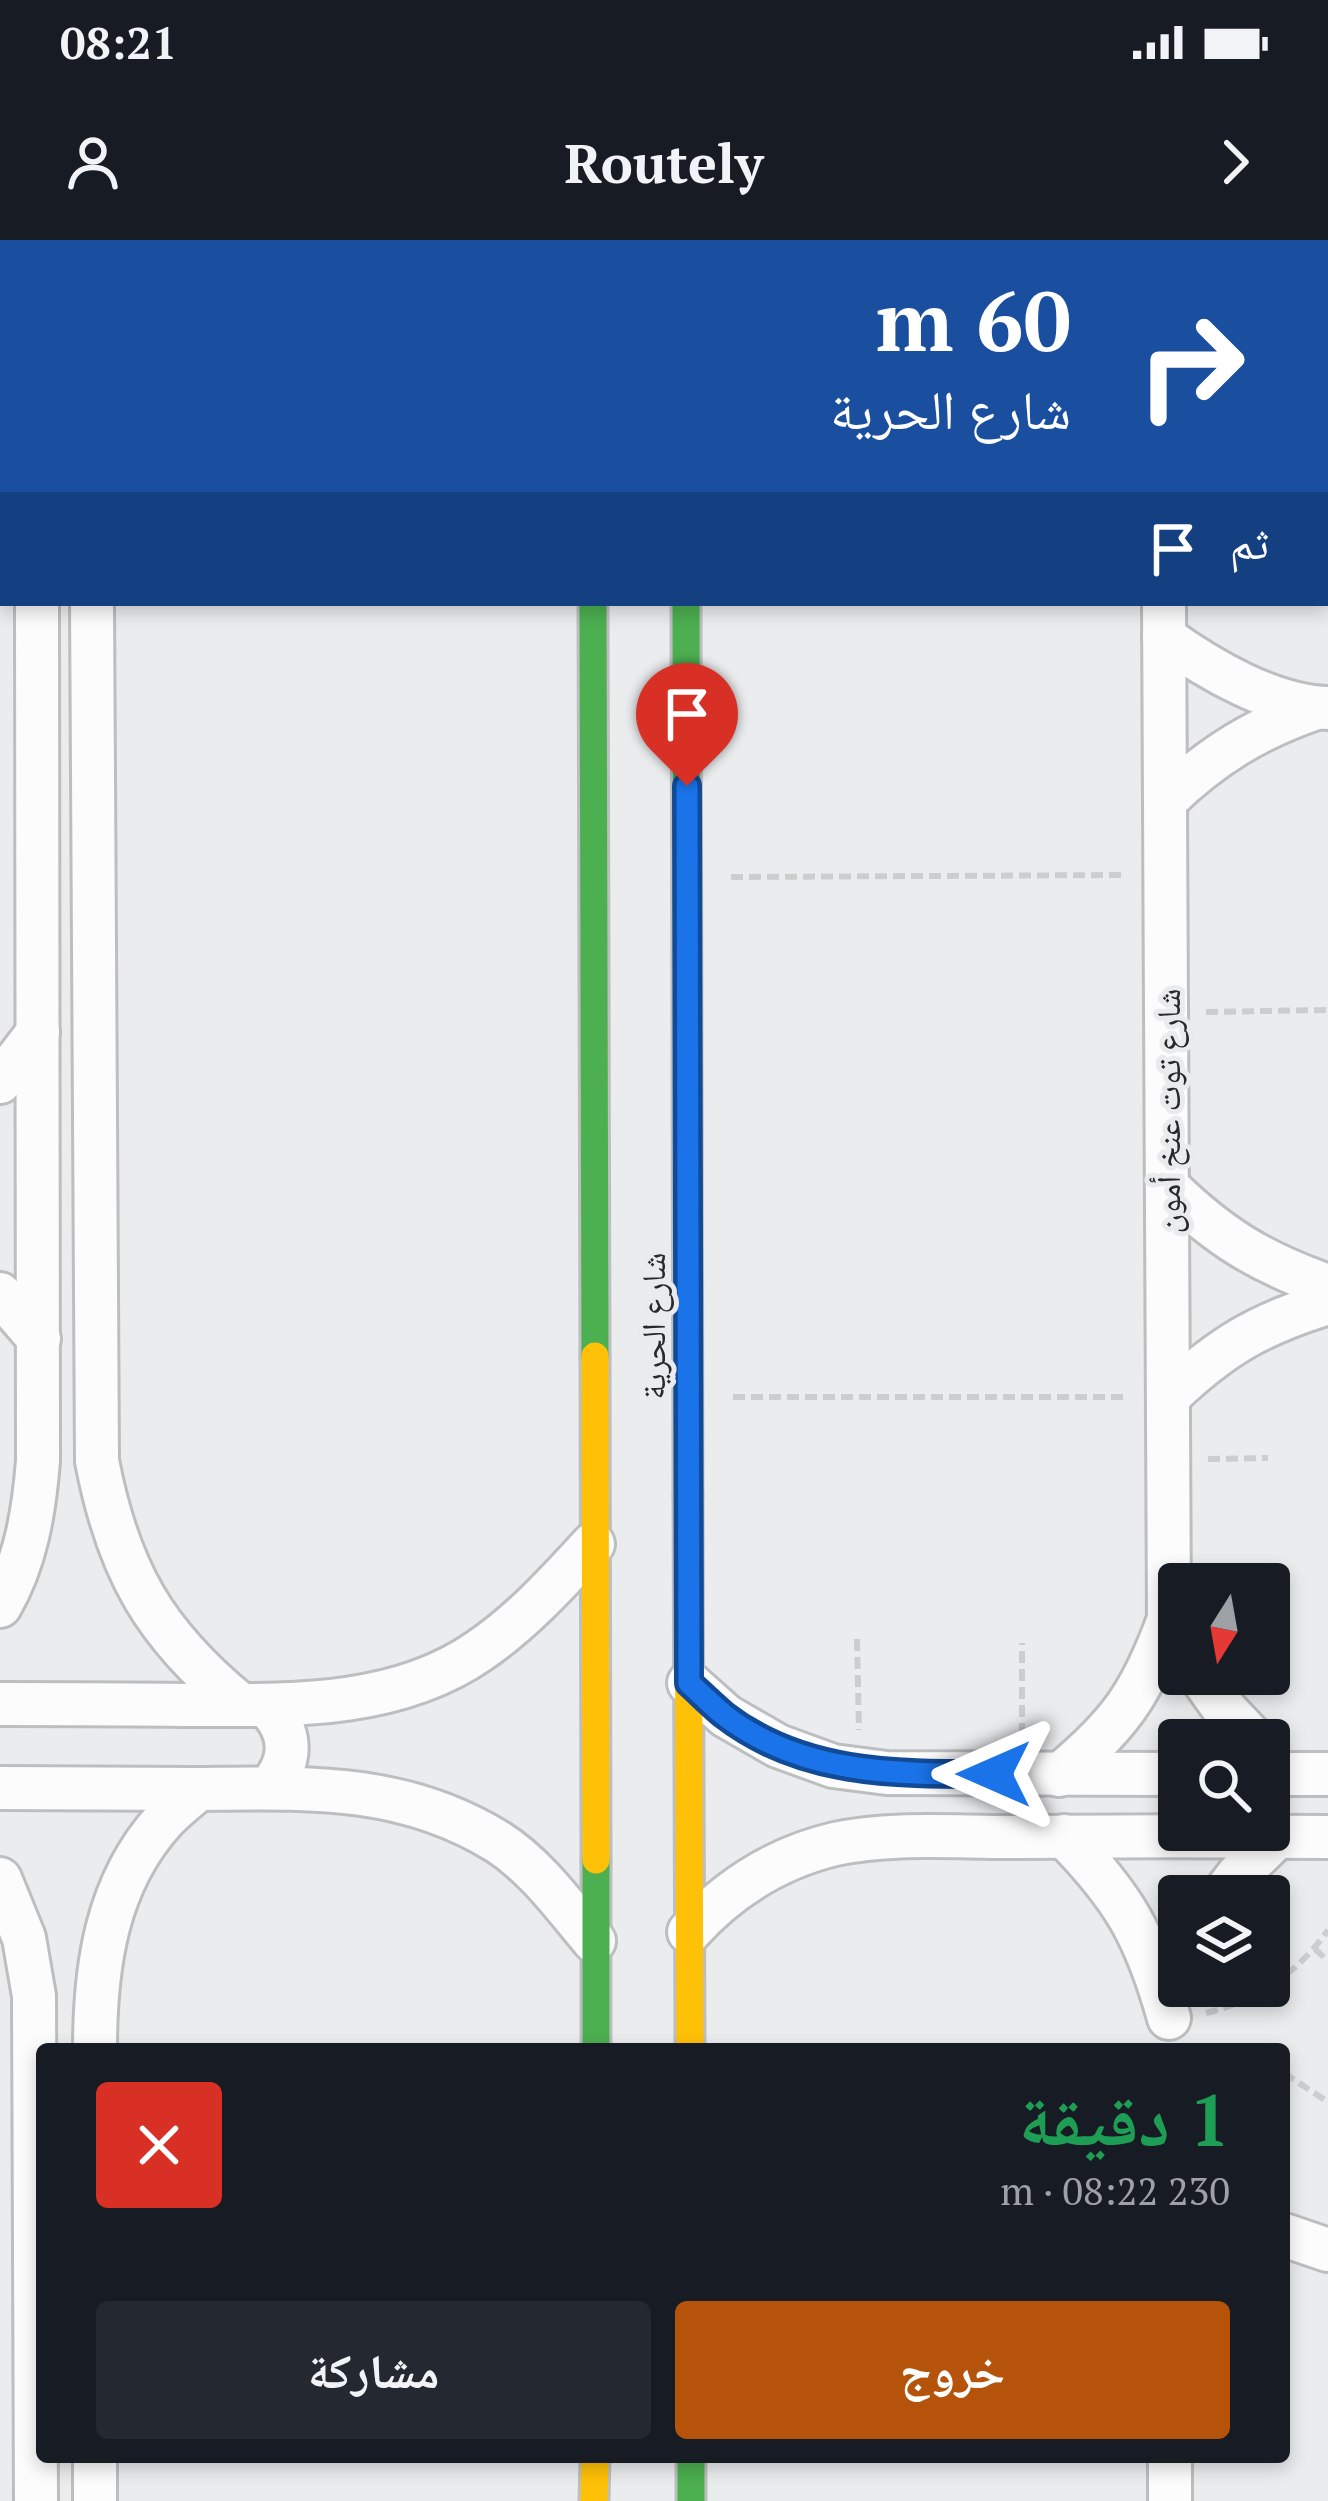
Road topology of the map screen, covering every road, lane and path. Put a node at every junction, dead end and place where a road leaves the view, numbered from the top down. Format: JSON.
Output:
{"nodes":[{"id":1,"x":37,"y":606,"type":"edge"},
{"id":2,"x":92,"y":606,"type":"edge"},
{"id":3,"x":593,"y":606,"type":"edge"},
{"id":4,"x":686,"y":606,"type":"edge"},
{"id":5,"x":1164,"y":620,"type":"edge"},
{"id":6,"x":1322,"y":708,"type":"edge"},
{"id":7,"x":1166,"y":800,"type":"junction"},
{"id":8,"x":93,"y":813,"type":"junction"},
{"id":9,"x":37,"y":814,"type":"junction"},
{"id":10,"x":1165,"y":875,"type":"junction"},
{"id":11,"x":687,"y":877,"type":"junction"},
{"id":12,"x":1328,"y":1010,"type":"edge"},
{"id":13,"x":1166,"y":1013,"type":"junction"},
{"id":14,"x":38,"y":1032,"type":"junction"},
{"id":15,"x":0,"y":1082,"type":"edge"},
{"id":16,"x":1168,"y":1187,"type":"junction"},
{"id":17,"x":1328,"y":1286,"type":"edge"},
{"id":18,"x":0,"y":1294,"type":"edge"},
{"id":19,"x":1328,"y":1303,"type":"edge"},
{"id":20,"x":39,"y":1339,"type":"junction"},
{"id":21,"x":688,"y":1397,"type":"junction"},
{"id":22,"x":1168,"y":1397,"type":"junction"},
{"id":23,"x":1268,"y":1458,"type":"dead end"},
{"id":24,"x":1168,"y":1459,"type":"junction"},
{"id":25,"x":38,"y":1461,"type":"junction"},
{"id":26,"x":97,"y":1461,"type":"junction"},
{"id":27,"x":593,"y":1544,"type":"junction"},
{"id":28,"x":1172,"y":1563,"type":"edge"},
{"id":29,"x":0,"y":1606,"type":"edge"},
{"id":30,"x":857,"y":1639,"type":"dead end"},
{"id":31,"x":1022,"y":1643,"type":"dead end"},
{"id":32,"x":1158,"y":1655,"type":"edge"},
{"id":33,"x":689,"y":1683,"type":"junction"},
{"id":34,"x":1214,"y":1695,"type":"edge"},
{"id":35,"x":0,"y":1704,"type":"edge"},
{"id":36,"x":253,"y":1705,"type":"junction"},
{"id":37,"x":1234,"y":1719,"type":"edge"},
{"id":38,"x":860,"y":1769,"type":"junction"},
{"id":39,"x":967,"y":1774,"type":"junction"},
{"id":40,"x":1040,"y":1774,"type":"junction"},
{"id":41,"x":1158,"y":1774,"type":"edge"},
{"id":42,"x":0,"y":1788,"type":"edge"},
{"id":43,"x":269,"y":1788,"type":"junction"},
{"id":44,"x":199,"y":1789,"type":"junction"},
{"id":45,"x":1290,"y":1836,"type":"edge"},
{"id":46,"x":964,"y":1837,"type":"junction"},
{"id":47,"x":1064,"y":1837,"type":"junction"},
{"id":48,"x":1158,"y":1837,"type":"edge"},
{"id":49,"x":1328,"y":1837,"type":"edge"},
{"id":50,"x":1263,"y":1851,"type":"edge"},
{"id":51,"x":1238,"y":1875,"type":"edge"},
{"id":52,"x":0,"y":1879,"type":"edge"},
{"id":53,"x":1328,"y":1930,"type":"edge"},
{"id":54,"x":689,"y":1932,"type":"junction"},
{"id":55,"x":595,"y":1941,"type":"junction"},
{"id":56,"x":1315,"y":1949,"type":"junction"},
{"id":57,"x":1328,"y":1961,"type":"edge"},
{"id":58,"x":95,"y":1995,"type":"junction"},
{"id":59,"x":34,"y":1996,"type":"junction"},
{"id":60,"x":1172,"y":2016,"type":"edge"},
{"id":61,"x":95,"y":2043,"type":"edge"},
{"id":62,"x":596,"y":2043,"type":"edge"},
{"id":63,"x":689,"y":2043,"type":"edge"},
{"id":64,"x":1290,"y":2077,"type":"edge"},
{"id":65,"x":1328,"y":2102,"type":"edge"},
{"id":66,"x":17,"y":2193,"type":"edge"},
{"id":67,"x":1290,"y":2237,"type":"edge"},
{"id":68,"x":1328,"y":2250,"type":"edge"},
{"id":69,"x":1328,"y":2259,"type":"edge"},
{"id":70,"x":1290,"y":2272,"type":"edge"},
{"id":71,"x":17,"y":2325,"type":"edge"},
{"id":72,"x":95,"y":2463,"type":"edge"},
{"id":73,"x":595,"y":2463,"type":"edge"},
{"id":74,"x":691,"y":2463,"type":"edge"},
{"id":75,"x":1171,"y":2463,"type":"edge"},
{"id":76,"x":35,"y":2501,"type":"edge"},
{"id":77,"x":95,"y":2501,"type":"edge"},
{"id":78,"x":594,"y":2501,"type":"edge"},
{"id":79,"x":691,"y":2501,"type":"edge"},
{"id":80,"x":1170,"y":2501,"type":"edge"}],
"edges":[{"from":1,"to":9,"type":"street"},
{"from":2,"to":8,"type":"street"},
{"from":3,"to":27,"type":"street","name":"شارع الحرية"},
{"from":4,"to":11,"type":"street","name":"شارع الحرية"},
{"from":5,"to":6,"type":"street"},
{"from":5,"to":7,"type":"street","name":"شارع توت عنخ أمون"},
{"from":6,"to":7,"type":"street"},
{"from":7,"to":10,"type":"street","name":"شارع توت عنخ أمون"},
{"from":8,"to":9,"type":"street"},
{"from":8,"to":26,"type":"street"},
{"from":9,"to":14,"type":"street"},
{"from":10,"to":11,"type":"path"},
{"from":10,"to":13,"type":"street","name":"شارع توت عنخ أمون"},
{"from":11,"to":21,"type":"street","name":"شارع الحرية"},
{"from":12,"to":13,"type":"path"},
{"from":13,"to":16,"type":"street","name":"شارع توت عنخ أمون"},
{"from":14,"to":15,"type":"street"},
{"from":14,"to":20,"type":"street"},
{"from":16,"to":17,"type":"street"},
{"from":16,"to":22,"type":"street","name":"شارع توت عنخ أمون"},
{"from":18,"to":20,"type":"street"},
{"from":19,"to":22,"type":"street"},
{"from":20,"to":25,"type":"street"},
{"from":21,"to":22,"type":"path"},
{"from":21,"to":33,"type":"street","name":"شارع الحرية"},
{"from":22,"to":24,"type":"street","name":"شارع توت عنخ أمون"},
{"from":23,"to":24,"type":"path"},
{"from":24,"to":28,"type":"street","name":"شارع توت عنخ أمون"},
{"from":25,"to":26,"type":"street"},
{"from":25,"to":29,"type":"street"},
{"from":26,"to":36,"type":"street"},
{"from":27,"to":36,"type":"street"},
{"from":27,"to":55,"type":"street","name":"شارع الحرية"},
{"from":30,"to":38,"type":"path"},
{"from":31,"to":40,"type":"path"},
{"from":32,"to":40,"type":"street","name":"شارع توت عنخ أمون"},
{"from":33,"to":38,"type":"street"},
{"from":33,"to":54,"type":"street","name":"شارع الحرية"},
{"from":34,"to":37,"type":"street"},
{"from":35,"to":36,"type":"street"},
{"from":36,"to":43,"type":"street"},
{"from":38,"to":39,"type":"street"},
{"from":39,"to":40,"type":"street"},
{"from":39,"to":46,"type":"street"},
{"from":40,"to":41,"type":"street"},
{"from":42,"to":44,"type":"street"},
{"from":43,"to":44,"type":"street"},
{"from":43,"to":55,"type":"street"},
{"from":44,"to":58,"type":"street"},
{"from":45,"to":49,"type":"street"},
{"from":46,"to":47,"type":"street"},
{"from":46,"to":54,"type":"street"},
{"from":47,"to":48,"type":"street"},
{"from":47,"to":60,"type":"street"},
{"from":50,"to":51,"type":"street"},
{"from":52,"to":59,"type":"street"},
{"from":53,"to":56,"type":"path"},
{"from":54,"to":63,"type":"street","name":"شارع الحرية"},
{"from":55,"to":62,"type":"street","name":"شارع الحرية"},
{"from":56,"to":57,"type":"path"},
{"from":56,"to":60,"type":"path"},
{"from":58,"to":59,"type":"street"},
{"from":58,"to":61,"type":"street"},
{"from":59,"to":66,"type":"street"},
{"from":64,"to":65,"type":"path"},
{"from":66,"to":71,"type":"street"},
{"from":67,"to":68,"type":"street"},
{"from":69,"to":70,"type":"street"},
{"from":71,"to":76,"type":"street"},
{"from":72,"to":77,"type":"street"},
{"from":73,"to":78,"type":"street"},
{"from":74,"to":79,"type":"street"},
{"from":75,"to":80,"type":"street"}]}
